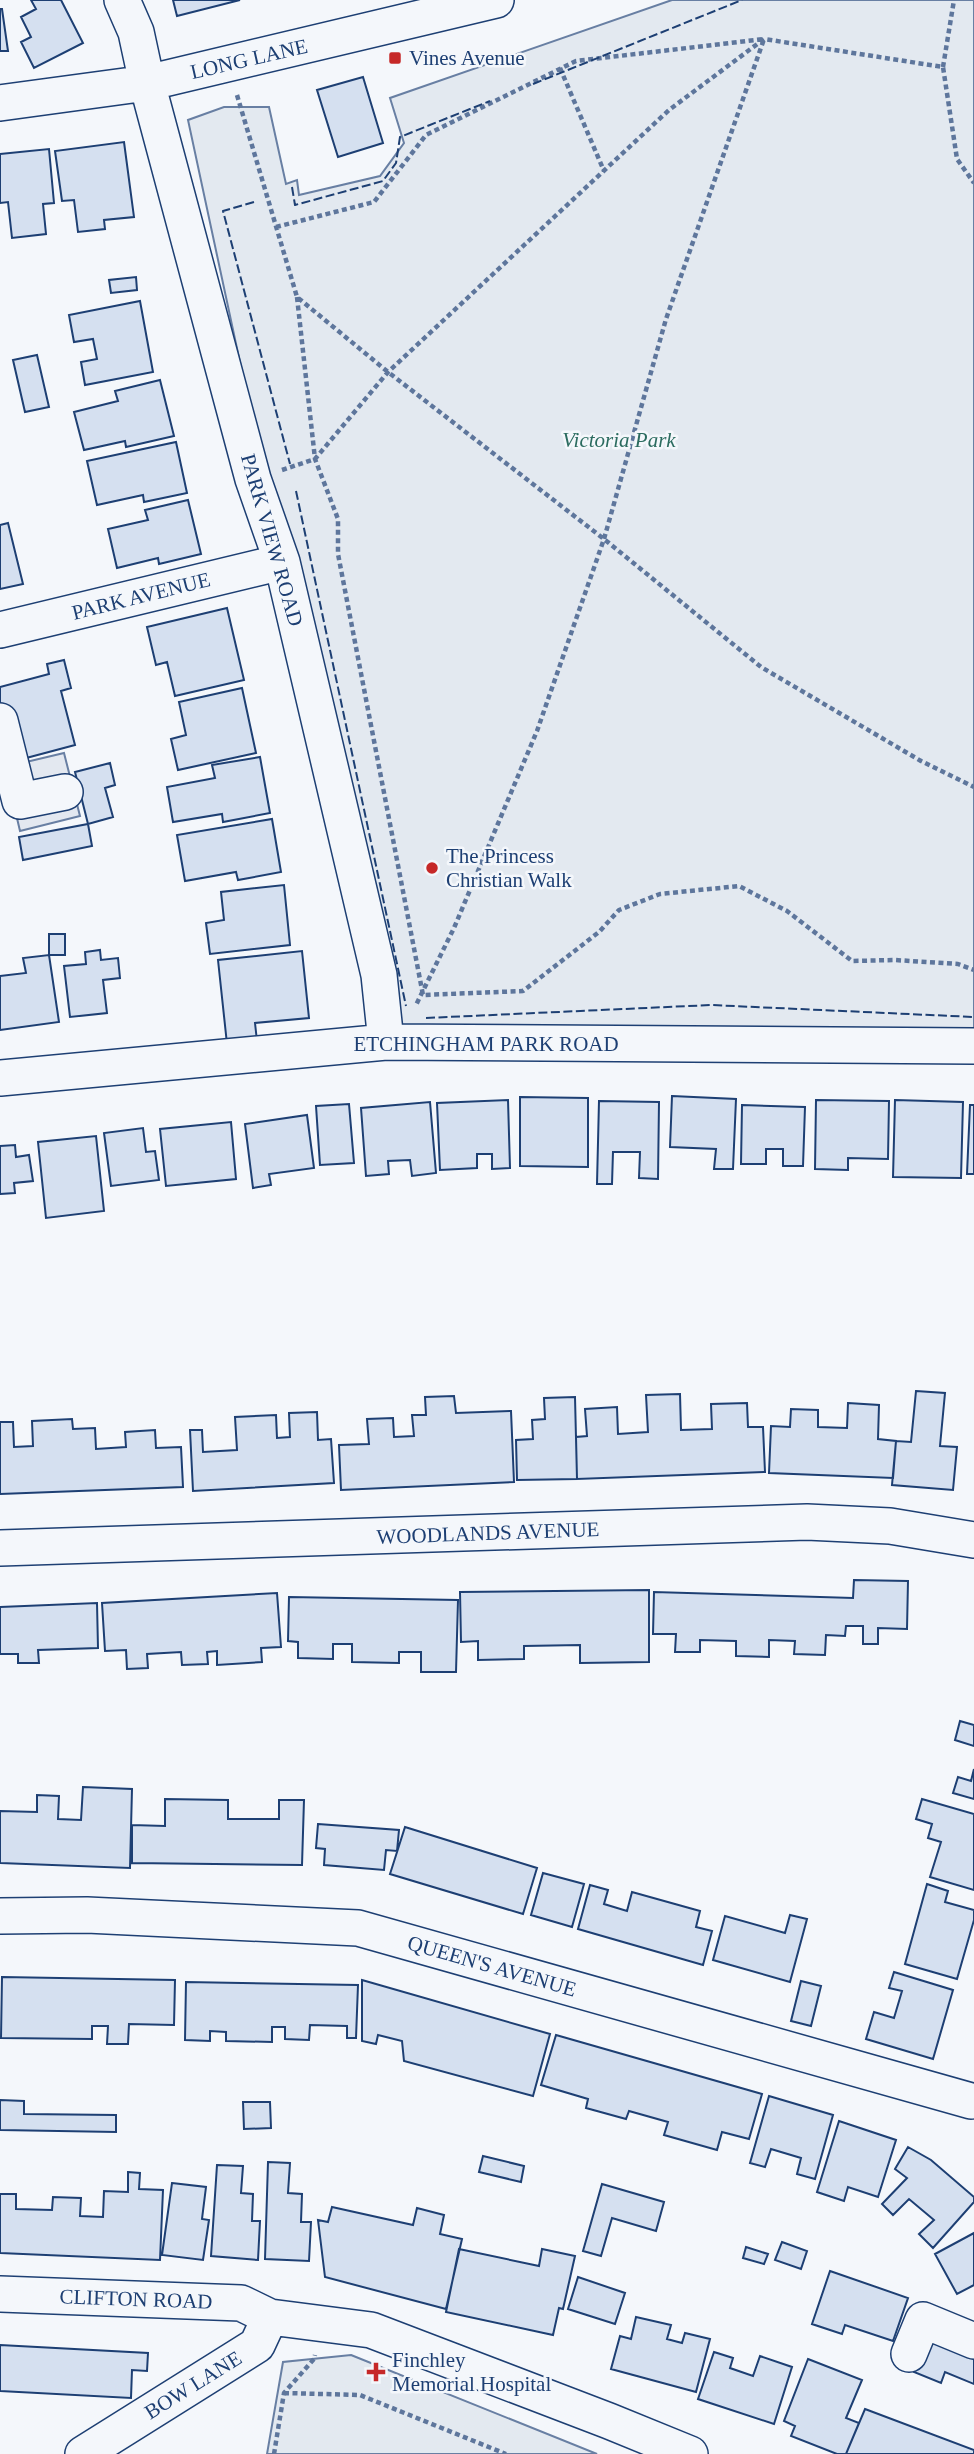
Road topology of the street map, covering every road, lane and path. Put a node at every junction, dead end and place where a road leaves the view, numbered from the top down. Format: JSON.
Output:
{"nodes":[{"id":1,"x":122,"y":0,"type":"edge"},
{"id":2,"x":496,"y":0,"type":"edge"},
{"id":3,"x":954,"y":0,"type":"edge"},
{"id":4,"x":764,"y":39,"type":"junction"},
{"id":5,"x":228,"y":64,"type":"junction"},
{"id":6,"x":943,"y":67,"type":"junction"},
{"id":7,"x":560,"y":68,"type":"junction"},
{"id":8,"x":148,"y":83,"type":"junction"},
{"id":9,"x":0,"y":103,"type":"edge"},
{"id":10,"x":604,"y":171,"type":"junction"},
{"id":11,"x":974,"y":183,"type":"edge"},
{"id":12,"x":276,"y":227,"type":"junction"},
{"id":13,"x":297,"y":297,"type":"junction"},
{"id":14,"x":388,"y":372,"type":"junction"},
{"id":15,"x":315,"y":459,"type":"junction"},
{"id":16,"x":253,"y":479,"type":"junction"},
{"id":17,"x":604,"y":539,"type":"junction"},
{"id":18,"x":282,"y":562,"type":"junction"},
{"id":19,"x":0,"y":630,"type":"edge"},
{"id":20,"x":0,"y":721,"type":"edge"},
{"id":21,"x":974,"y":787,"type":"edge"},
{"id":22,"x":65,"y":792,"type":"dead end"},
{"id":23,"x":974,"y":970,"type":"edge"},
{"id":24,"x":423,"y":995,"type":"junction"},
{"id":25,"x":386,"y":1042,"type":"junction"},
{"id":26,"x":974,"y":1046,"type":"edge"},
{"id":27,"x":0,"y":1078,"type":"edge"},
{"id":28,"x":974,"y":1539,"type":"edge"},
{"id":29,"x":0,"y":1548,"type":"edge"},
{"id":30,"x":0,"y":1916,"type":"edge"},
{"id":31,"x":973,"y":2100,"type":"edge"},
{"id":32,"x":0,"y":2294,"type":"edge"},
{"id":33,"x":270,"y":2316,"type":"junction"},
{"id":34,"x":320,"y":2323,"type":"junction"},
{"id":35,"x":974,"y":2341,"type":"edge"},
{"id":36,"x":909,"y":2354,"type":"dead end"},
{"id":37,"x":284,"y":2393,"type":"junction"},
{"id":38,"x":83,"y":2454,"type":"edge"},
{"id":39,"x":274,"y":2454,"type":"edge"},
{"id":40,"x":506,"y":2454,"type":"edge"},
{"id":41,"x":690,"y":2454,"type":"edge"}],
"edges":[{"from":1,"to":8,"type":"street","name":"PARK VIEW ROAD"},
{"from":2,"to":5,"type":"street","name":"LONG LANE"},
{"from":3,"to":6,"type":"path"},
{"from":4,"to":6,"type":"path"},
{"from":4,"to":7,"type":"path"},
{"from":4,"to":10,"type":"path"},
{"from":4,"to":17,"type":"path"},
{"from":5,"to":8,"type":"street","name":"LONG LANE"},
{"from":5,"to":12,"type":"path"},
{"from":6,"to":11,"type":"path"},
{"from":7,"to":10,"type":"path"},
{"from":7,"to":12,"type":"path"},
{"from":8,"to":9,"type":"street","name":"LONG LANE"},
{"from":8,"to":16,"type":"street","name":"PARK VIEW ROAD"},
{"from":10,"to":14,"type":"path"},
{"from":12,"to":13,"type":"path"},
{"from":13,"to":14,"type":"path"},
{"from":13,"to":15,"type":"path"},
{"from":14,"to":15,"type":"path"},
{"from":14,"to":17,"type":"path"},
{"from":15,"to":16,"type":"path"},
{"from":15,"to":24,"type":"path"},
{"from":16,"to":18,"type":"street","name":"PARK VIEW ROAD"},
{"from":17,"to":21,"type":"path"},
{"from":17,"to":24,"type":"path"},
{"from":18,"to":19,"type":"street","name":"PARK AVENUE"},
{"from":18,"to":25,"type":"street","name":"PARK VIEW ROAD"},
{"from":20,"to":22,"type":"street"},
{"from":23,"to":24,"type":"path"},
{"from":24,"to":25,"type":"path"},
{"from":25,"to":26,"type":"street","name":"ETCHINGHAM PARK ROAD"},
{"from":25,"to":27,"type":"street","name":"ETCHINGHAM PARK ROAD"},
{"from":28,"to":29,"type":"street","name":"WOODLANDS AVENUE"},
{"from":30,"to":31,"type":"street","name":"QUEEN'S AVENUE"},
{"from":32,"to":33,"type":"street","name":"CLIFTON ROAD"},
{"from":33,"to":34,"type":"street"},
{"from":33,"to":38,"type":"street","name":"BOW LANE"},
{"from":34,"to":37,"type":"path"},
{"from":34,"to":41,"type":"street"},
{"from":35,"to":36,"type":"street"},
{"from":37,"to":39,"type":"path"},
{"from":37,"to":40,"type":"path"}]}
